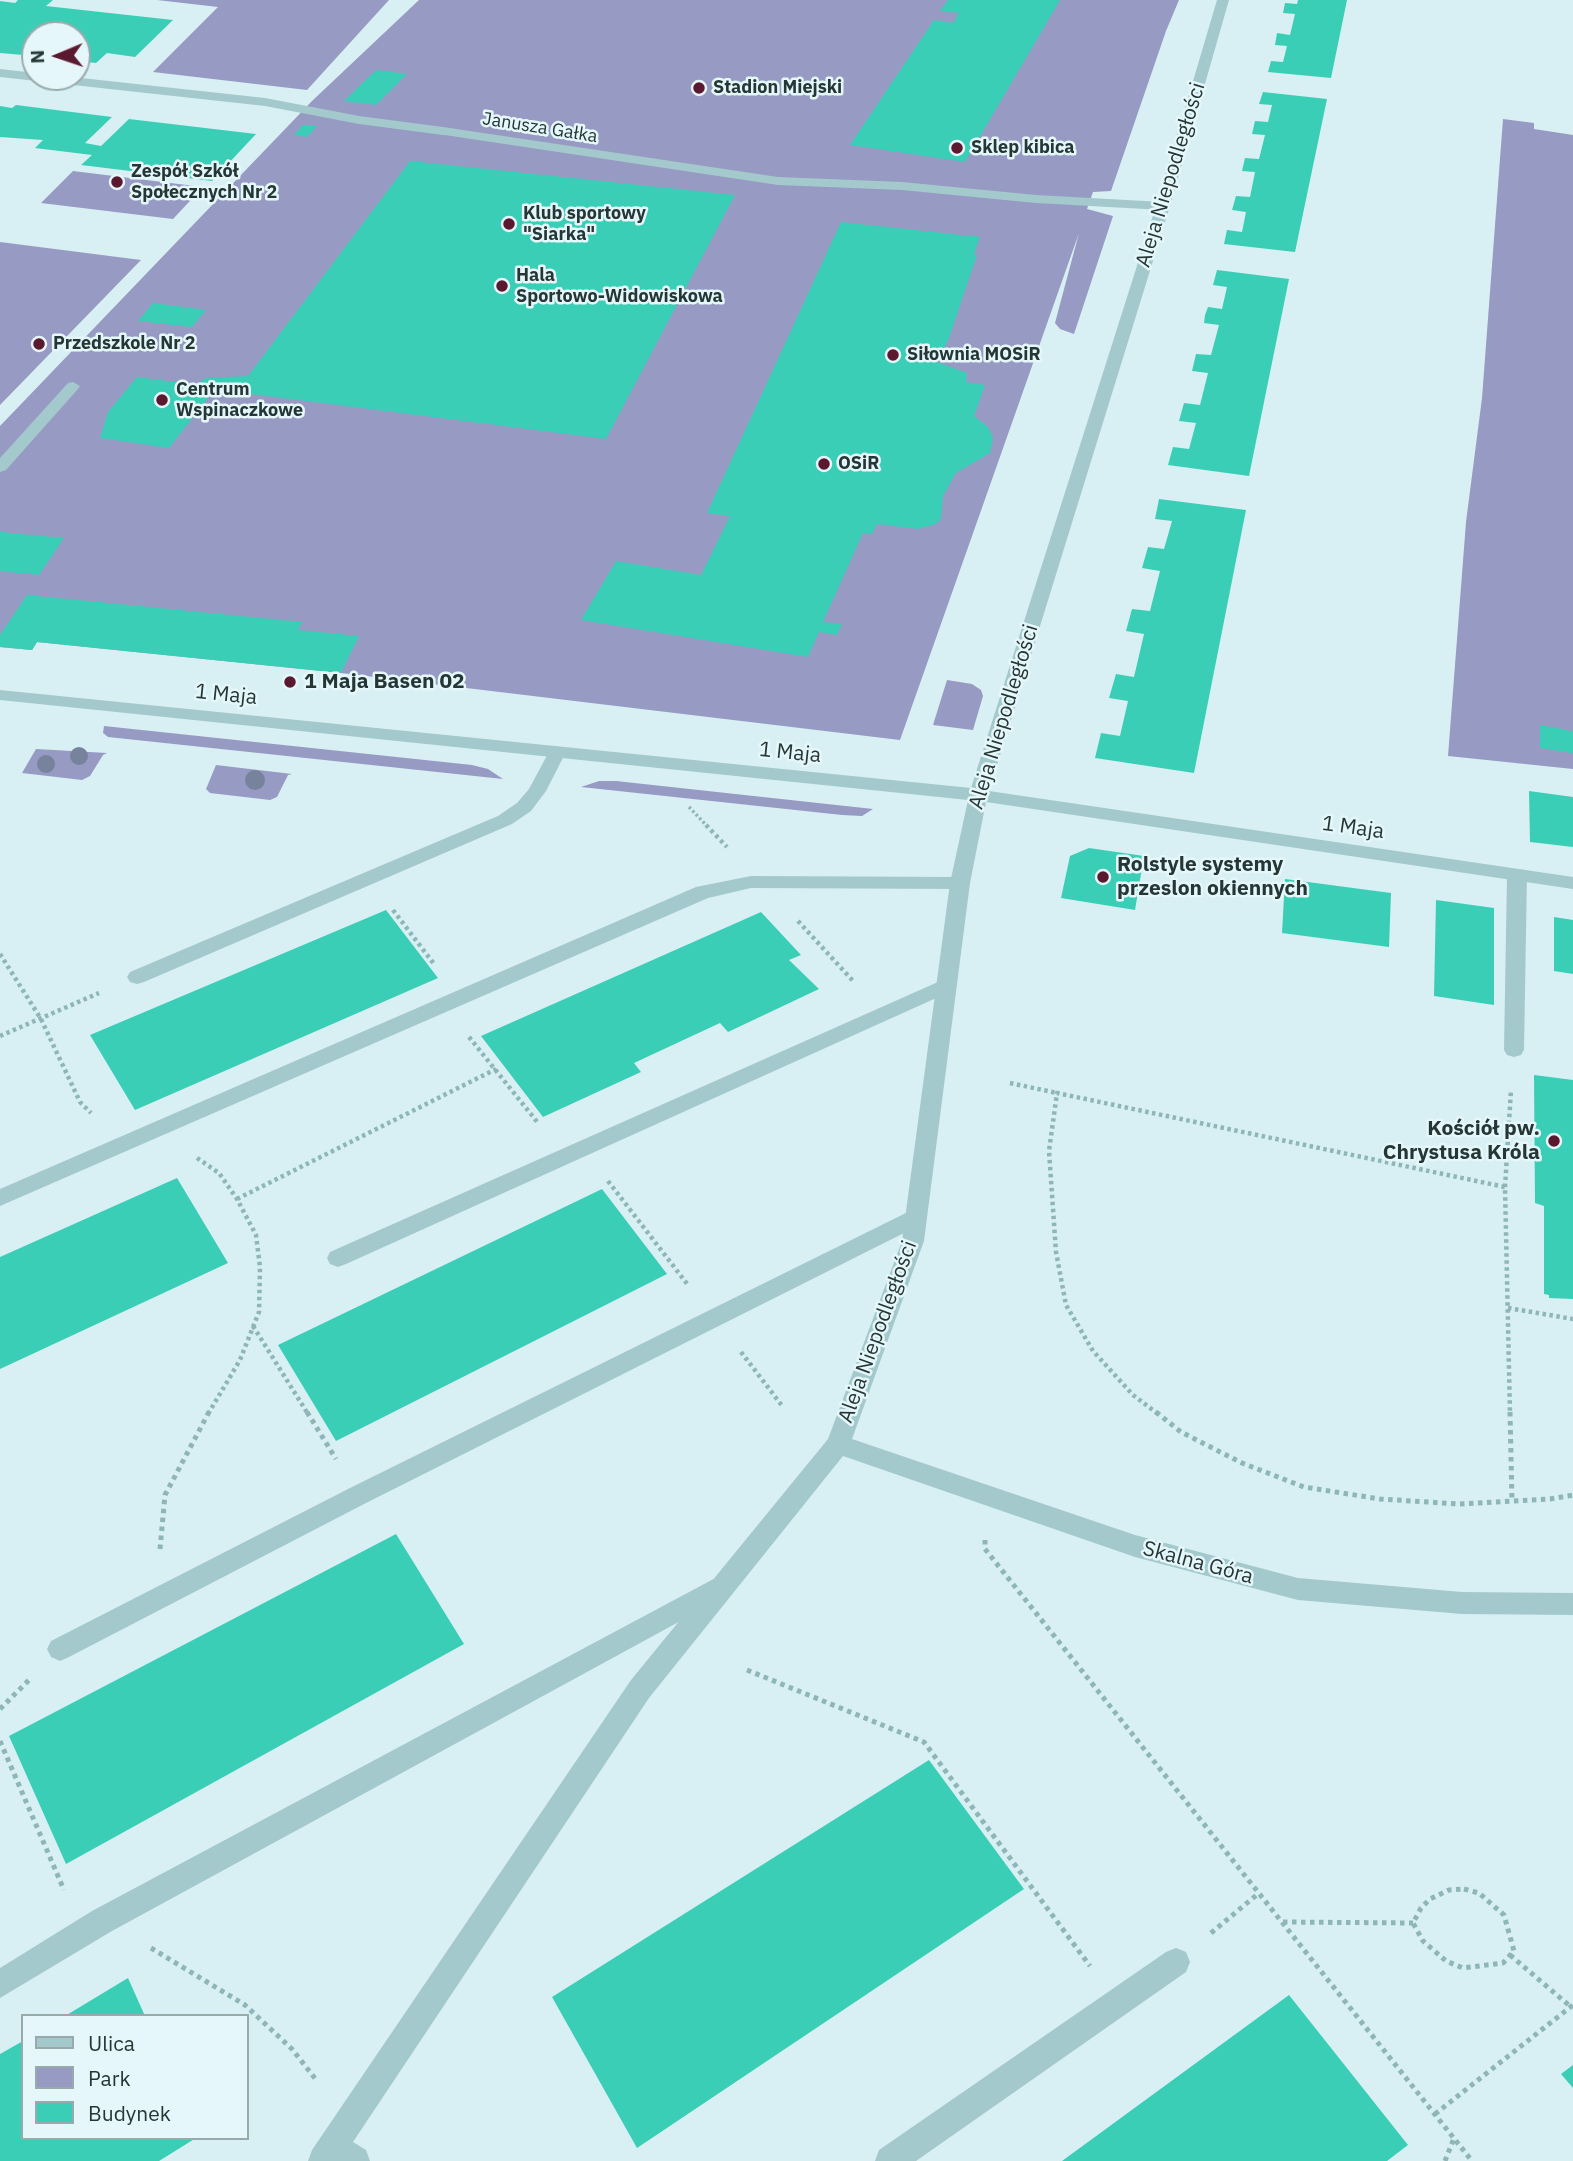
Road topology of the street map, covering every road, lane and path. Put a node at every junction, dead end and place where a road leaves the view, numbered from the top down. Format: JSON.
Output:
{"nodes":[{"id":1,"x":1223,"y":0,"type":"edge"},
{"id":2,"x":0,"y":73,"type":"edge"},
{"id":3,"x":21,"y":75,"type":"edge"},
{"id":4,"x":91,"y":83,"type":"edge"},
{"id":5,"x":1163,"y":206,"type":"junction"},
{"id":6,"x":73,"y":386,"type":"dead end"},
{"id":7,"x":0,"y":467,"type":"edge"},
{"id":8,"x":0,"y":695,"type":"edge"},
{"id":9,"x":557,"y":752,"type":"junction"},
{"id":10,"x":978,"y":795,"type":"junction"},
{"id":11,"x":1517,"y":875,"type":"junction"},
{"id":12,"x":368,"y":876,"type":"junction"},
{"id":13,"x":960,"y":883,"type":"junction"},
{"id":14,"x":1573,"y":883,"type":"edge"},
{"id":15,"x":0,"y":954,"type":"edge"},
{"id":16,"x":137,"y":976,"type":"joint"},
{"id":17,"x":947,"y":985,"type":"junction"},
{"id":18,"x":452,"y":1002,"type":"junction"},
{"id":19,"x":41,"y":1018,"type":"junction"},
{"id":20,"x":0,"y":1035,"type":"edge"},
{"id":21,"x":1514,"y":1050,"type":"joint"},
{"id":22,"x":496,"y":1069,"type":"junction"},
{"id":23,"x":1010,"y":1083,"type":"dead end"},
{"id":24,"x":1057,"y":1093,"type":"junction"},
{"id":25,"x":138,"y":1139,"type":"junction"},
{"id":26,"x":574,"y":1152,"type":"junction"},
{"id":27,"x":1505,"y":1187,"type":"junction"},
{"id":28,"x":0,"y":1198,"type":"edge"},
{"id":29,"x":237,"y":1199,"type":"junction"},
{"id":30,"x":916,"y":1217,"type":"junction"},
{"id":31,"x":338,"y":1258,"type":"dead end"},
{"id":32,"x":1508,"y":1308,"type":"junction"},
{"id":33,"x":714,"y":1318,"type":"junction"},
{"id":34,"x":1573,"y":1319,"type":"edge"},
{"id":35,"x":253,"y":1326,"type":"junction"},
{"id":36,"x":783,"y":1407,"type":"dead end"},
{"id":37,"x":838,"y":1444,"type":"junction"},
{"id":38,"x":984,"y":1493,"type":"junction"},
{"id":39,"x":1573,"y":1495,"type":"edge"},
{"id":40,"x":359,"y":1496,"type":"junction"},
{"id":41,"x":1512,"y":1501,"type":"junction"},
{"id":42,"x":724,"y":1585,"type":"junction"},
{"id":43,"x":156,"y":1598,"type":"junction"},
{"id":44,"x":1573,"y":1604,"type":"edge"},
{"id":45,"x":60,"y":1649,"type":"dead end"},
{"id":46,"x":747,"y":1670,"type":"dead end"},
{"id":47,"x":0,"y":1741,"type":"edge"},
{"id":48,"x":1259,"y":1894,"type":"junction"},
{"id":49,"x":102,"y":1921,"type":"junction"},
{"id":50,"x":1283,"y":1922,"type":"junction"},
{"id":51,"x":1413,"y":1923,"type":"junction"},
{"id":52,"x":1510,"y":1955,"type":"junction"},
{"id":53,"x":1176,"y":1962,"type":"joint"},
{"id":54,"x":0,"y":1984,"type":"edge"},
{"id":55,"x":1117,"y":2003,"type":"junction"},
{"id":56,"x":1572,"y":2006,"type":"edge"},
{"id":57,"x":321,"y":2086,"type":"dead end"},
{"id":58,"x":1435,"y":2114,"type":"junction"},
{"id":59,"x":1454,"y":2138,"type":"junction"},
{"id":60,"x":338,"y":2156,"type":"edge"},
{"id":61,"x":890,"y":2161,"type":"edge"},
{"id":62,"x":1445,"y":2161,"type":"edge"},
{"id":63,"x":1472,"y":2161,"type":"edge"}],
"edges":[{"from":1,"to":5,"type":"street","name":"Aleja Niepodległości"},
{"from":2,"to":3,"type":"street","name":"Janusza Gałka"},
{"from":4,"to":5,"type":"street","name":"Janusza Gałka"},
{"from":5,"to":10,"type":"street","name":"Aleja Niepodległości"},
{"from":6,"to":7,"type":"street"},
{"from":8,"to":9,"type":"street","name":"1 Maja"},
{"from":9,"to":10,"type":"street","name":"1 Maja"},
{"from":9,"to":12,"type":"street"},
{"from":10,"to":11,"type":"street","name":"1 Maja"},
{"from":10,"to":13,"type":"street","name":"Aleja Niepodległości"},
{"from":11,"to":14,"type":"street","name":"1 Maja"},
{"from":11,"to":21,"type":"street"},
{"from":12,"to":16,"type":"street"},
{"from":12,"to":18,"type":"path"},
{"from":13,"to":17,"type":"street","name":"Aleja Niepodległości"},
{"from":13,"to":18,"type":"street"},
{"from":15,"to":19,"type":"path"},
{"from":16,"to":19,"type":"path"},
{"from":17,"to":26,"type":"street"},
{"from":17,"to":30,"type":"street","name":"Aleja Niepodległości"},
{"from":18,"to":22,"type":"path"},
{"from":18,"to":25,"type":"street"},
{"from":19,"to":20,"type":"path"},
{"from":19,"to":25,"type":"path"},
{"from":21,"to":27,"type":"path"},
{"from":22,"to":26,"type":"path"},
{"from":22,"to":29,"type":"path"},
{"from":23,"to":24,"type":"path"},
{"from":24,"to":27,"type":"path"},
{"from":24,"to":41,"type":"path"},
{"from":25,"to":28,"type":"street"},
{"from":25,"to":29,"type":"path"},
{"from":26,"to":31,"type":"street"},
{"from":26,"to":33,"type":"path"},
{"from":27,"to":32,"type":"path"},
{"from":29,"to":35,"type":"path"},
{"from":30,"to":33,"type":"street"},
{"from":30,"to":37,"type":"street","name":"Aleja Niepodległości"},
{"from":32,"to":34,"type":"path"},
{"from":32,"to":41,"type":"path"},
{"from":33,"to":36,"type":"path"},
{"from":33,"to":40,"type":"street"},
{"from":35,"to":40,"type":"path"},
{"from":35,"to":43,"type":"path"},
{"from":37,"to":38,"type":"street","name":"Skalna Góra"},
{"from":37,"to":42,"type":"street","name":"Aleja Niepodległości"},
{"from":38,"to":44,"type":"street","name":"Skalna Góra"},
{"from":38,"to":48,"type":"path"},
{"from":39,"to":41,"type":"path"},
{"from":40,"to":43,"type":"street"},
{"from":42,"to":49,"type":"street"},
{"from":42,"to":60,"type":"street","name":"Aleja Niepodległości"},
{"from":43,"to":45,"type":"street"},
{"from":46,"to":55,"type":"path"},
{"from":47,"to":49,"type":"path"},
{"from":48,"to":50,"type":"path"},
{"from":48,"to":53,"type":"path"},
{"from":49,"to":54,"type":"street"},
{"from":49,"to":57,"type":"path"},
{"from":50,"to":51,"type":"path"},
{"from":50,"to":58,"type":"path"},
{"from":51,"to":52,"type":"path"},
{"from":51,"to":52,"type":"path"},
{"from":52,"to":56,"type":"path"},
{"from":53,"to":55,"type":"street"},
{"from":55,"to":61,"type":"street"},
{"from":56,"to":58,"type":"path"},
{"from":58,"to":59,"type":"path"},
{"from":59,"to":62,"type":"path"},
{"from":59,"to":63,"type":"path"}]}
